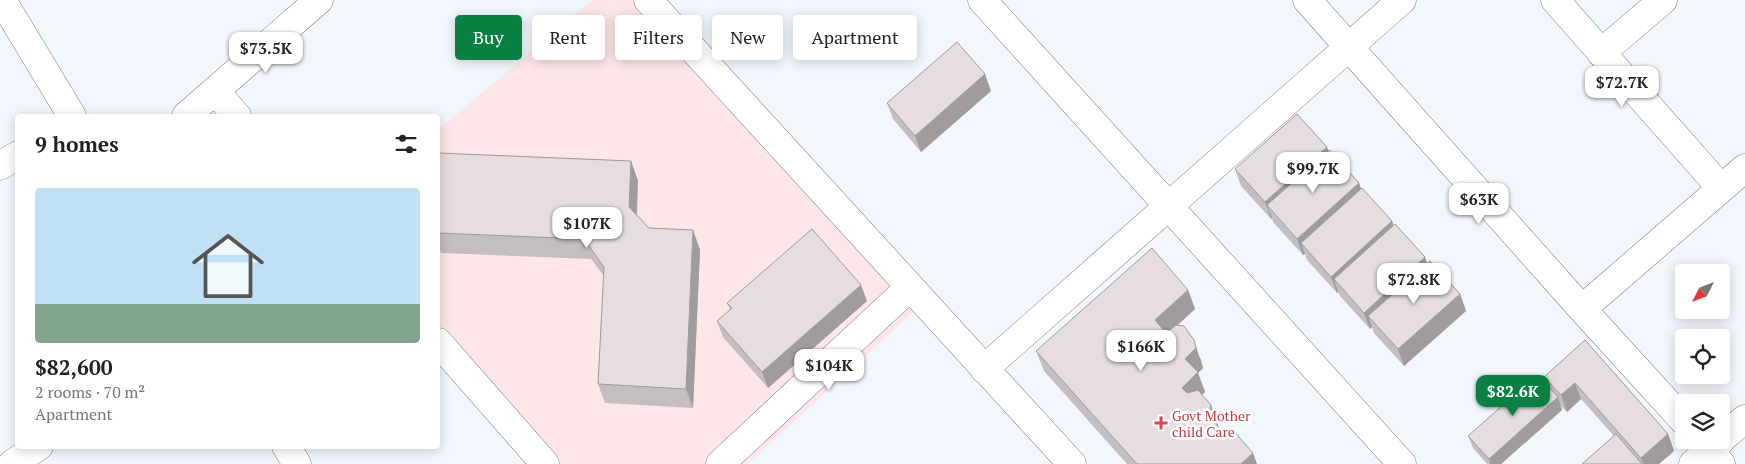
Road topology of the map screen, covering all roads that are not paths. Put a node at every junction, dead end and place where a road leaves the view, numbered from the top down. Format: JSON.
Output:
{"nodes":[{"id":1,"x":2,"y":0,"type":"edge"},
{"id":2,"x":319,"y":0,"type":"edge"},
{"id":3,"x":648,"y":0,"type":"edge"},
{"id":4,"x":982,"y":0,"type":"edge"},
{"id":5,"x":1307,"y":0,"type":"edge"},
{"id":6,"x":1402,"y":0,"type":"edge"},
{"id":7,"x":1555,"y":0,"type":"edge"},
{"id":8,"x":1663,"y":0,"type":"edge"},
{"id":9,"x":1349,"y":47,"type":"junction"},
{"id":10,"x":1601,"y":53,"type":"junction"},
{"id":11,"x":215,"y":91,"type":"junction"},
{"id":12,"x":71,"y":114,"type":"edge"},
{"id":13,"x":188,"y":114,"type":"edge"},
{"id":14,"x":236,"y":114,"type":"edge"},
{"id":15,"x":15,"y":157,"type":"edge"},
{"id":16,"x":0,"y":166,"type":"edge"},
{"id":17,"x":1745,"y":168,"type":"edge"},
{"id":18,"x":1721,"y":188,"type":"junction"},
{"id":19,"x":1168,"y":207,"type":"junction"},
{"id":20,"x":910,"y":287,"type":"junction"},
{"id":21,"x":1582,"y":309,"type":"junction"},
{"id":22,"x":440,"y":344,"type":"edge"},
{"id":23,"x":984,"y":369,"type":"junction"},
{"id":24,"x":1675,"y":411,"type":"edge"},
{"id":25,"x":1745,"y":419,"type":"edge"},
{"id":26,"x":34,"y":449,"type":"edge"},
{"id":27,"x":288,"y":449,"type":"edge"},
{"id":28,"x":1711,"y":450,"type":"edge"},
{"id":29,"x":12,"y":464,"type":"edge"},
{"id":30,"x":297,"y":464,"type":"edge"},
{"id":31,"x":545,"y":464,"type":"edge"},
{"id":32,"x":720,"y":464,"type":"edge"},
{"id":33,"x":1072,"y":464,"type":"edge"},
{"id":34,"x":1402,"y":464,"type":"edge"}],
"edges":[{"from":1,"to":12,"type":"street"},
{"from":2,"to":11,"type":"street"},
{"from":3,"to":20,"type":"street"},
{"from":4,"to":19,"type":"street"},
{"from":5,"to":9,"type":"street"},
{"from":6,"to":9,"type":"street"},
{"from":7,"to":10,"type":"street"},
{"from":8,"to":10,"type":"street"},
{"from":9,"to":19,"type":"street"},
{"from":9,"to":21,"type":"street"},
{"from":10,"to":18,"type":"street"},
{"from":11,"to":13,"type":"street"},
{"from":11,"to":14,"type":"street"},
{"from":15,"to":16,"type":"street"},
{"from":17,"to":18,"type":"street"},
{"from":18,"to":21,"type":"street"},
{"from":19,"to":23,"type":"street"},
{"from":19,"to":34,"type":"street"},
{"from":20,"to":23,"type":"street"},
{"from":20,"to":32,"type":"street"},
{"from":21,"to":24,"type":"street"},
{"from":22,"to":31,"type":"street"},
{"from":23,"to":33,"type":"street"},
{"from":25,"to":28,"type":"street"},
{"from":26,"to":29,"type":"street"},
{"from":27,"to":30,"type":"street"}]}
